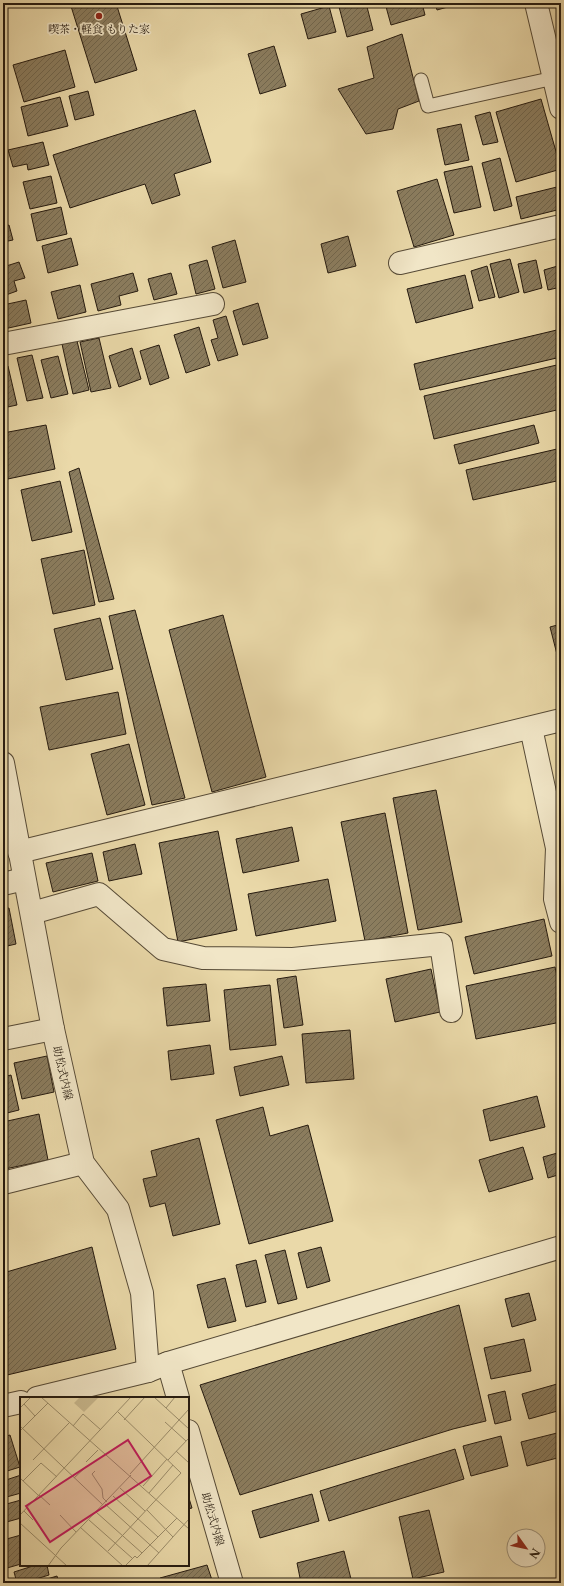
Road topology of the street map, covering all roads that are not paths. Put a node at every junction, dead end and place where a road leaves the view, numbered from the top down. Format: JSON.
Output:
{"nodes":[{"id":1,"x":536,"y":3,"type":"edge"},
{"id":2,"x":554,"y":78,"type":"junction"},
{"id":3,"x":421,"y":80,"type":"dead end"},
{"id":4,"x":561,"y":108,"type":"edge"},
{"id":5,"x":561,"y":226,"type":"edge"},
{"id":6,"x":400,"y":264,"type":"dead end"},
{"id":7,"x":213,"y":304,"type":"dead end"},
{"id":8,"x":3,"y":344,"type":"edge"},
{"id":9,"x":561,"y":720,"type":"edge"},
{"id":10,"x":531,"y":728,"type":"junction"},
{"id":11,"x":3,"y":762,"type":"edge"},
{"id":12,"x":19,"y":852,"type":"junction"},
{"id":13,"x":24,"y":879,"type":"junction"},
{"id":14,"x":3,"y":884,"type":"edge"},
{"id":15,"x":32,"y":912,"type":"junction"},
{"id":16,"x":561,"y":922,"type":"edge"},
{"id":17,"x":451,"y":1010,"type":"dead end"},
{"id":18,"x":53,"y":1029,"type":"junction"},
{"id":19,"x":3,"y":1039,"type":"edge"},
{"id":20,"x":83,"y":1163,"type":"junction"},
{"id":21,"x":3,"y":1183,"type":"edge"},
{"id":22,"x":561,"y":1247,"type":"edge"},
{"id":23,"x":168,"y":1363,"type":"junction"},
{"id":24,"x":148,"y":1371,"type":"junction"},
{"id":25,"x":41,"y":1397,"type":"edge"},
{"id":26,"x":178,"y":1397,"type":"edge"},
{"id":27,"x":20,"y":1402,"type":"edge"},
{"id":28,"x":3,"y":1406,"type":"edge"},
{"id":29,"x":189,"y":1435,"type":"edge"},
{"id":30,"x":232,"y":1583,"type":"edge"}],
"edges":[{"from":1,"to":2,"type":"street"},
{"from":2,"to":3,"type":"lane"},
{"from":2,"to":4,"type":"street"},
{"from":5,"to":6,"type":"street"},
{"from":7,"to":8,"type":"street"},
{"from":9,"to":10,"type":"street"},
{"from":10,"to":12,"type":"street"},
{"from":10,"to":16,"type":"street"},
{"from":11,"to":12,"type":"street","name":"助松式内線"},
{"from":12,"to":13,"type":"street","name":"助松式内線"},
{"from":13,"to":14,"type":"street"},
{"from":13,"to":15,"type":"street","name":"助松式内線"},
{"from":15,"to":17,"type":"street"},
{"from":15,"to":18,"type":"street","name":"助松式内線"},
{"from":18,"to":19,"type":"street"},
{"from":18,"to":20,"type":"street","name":"助松式内線"},
{"from":20,"to":21,"type":"street"},
{"from":20,"to":24,"type":"street","name":"助松式内線"},
{"from":22,"to":23,"type":"street"},
{"from":23,"to":24,"type":"street"},
{"from":23,"to":26,"type":"street"},
{"from":24,"to":25,"type":"street"},
{"from":27,"to":28,"type":"street"},
{"from":29,"to":30,"type":"street","name":"助松式内線"}]}
